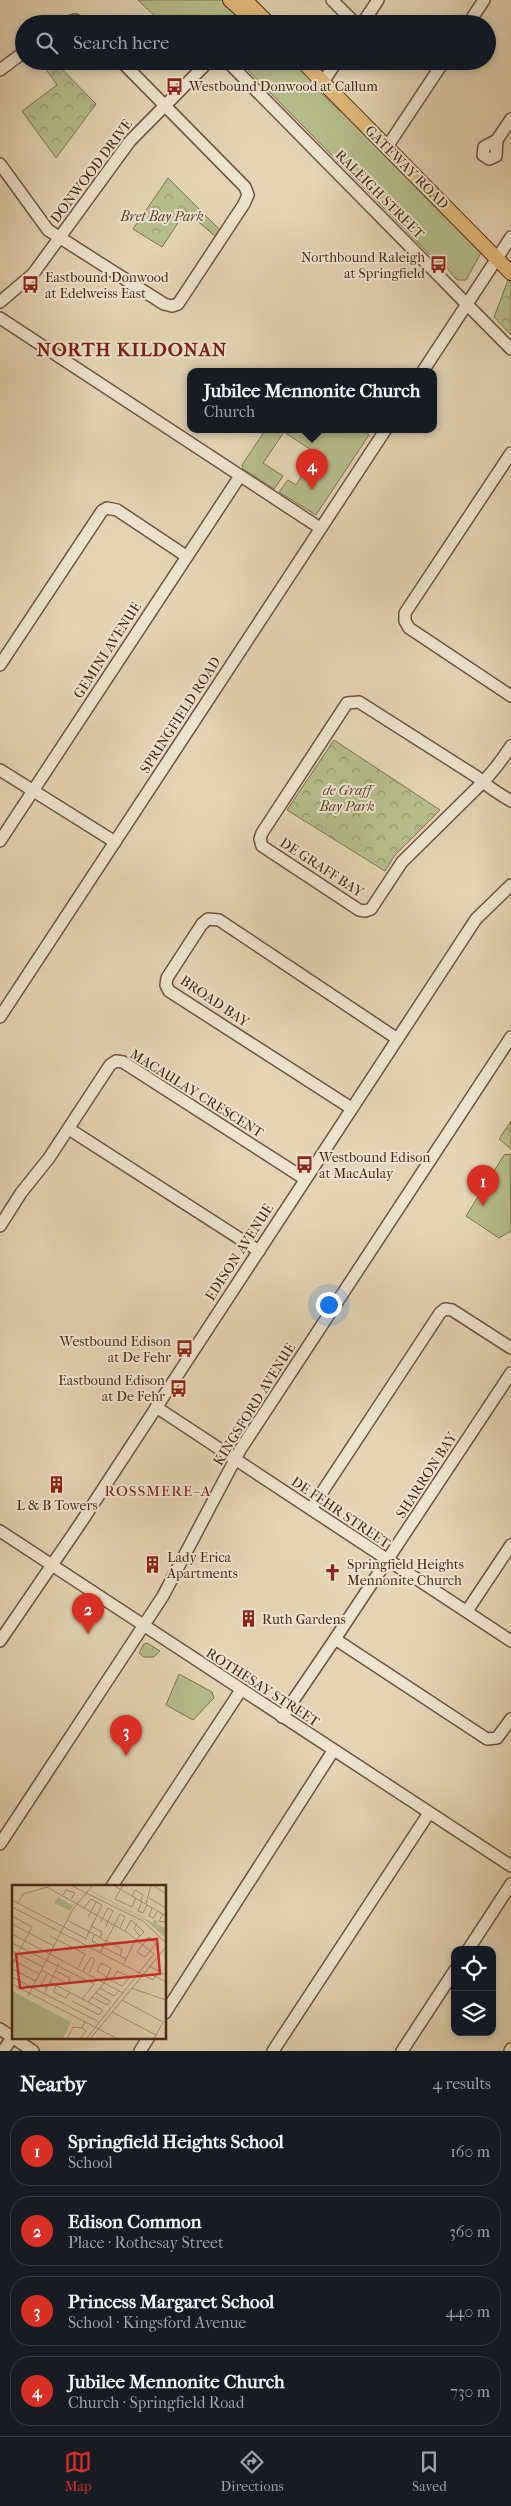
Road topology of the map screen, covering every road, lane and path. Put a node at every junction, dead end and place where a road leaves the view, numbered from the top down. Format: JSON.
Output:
{"nodes":[{"id":1,"x":230,"y":0,"type":"edge"},
{"id":2,"x":245,"y":0,"type":"edge"},
{"id":3,"x":332,"y":0,"type":"edge"},
{"id":4,"x":378,"y":0,"type":"edge"},
{"id":5,"x":484,"y":0,"type":"edge"},
{"id":6,"x":247,"y":15,"type":"edge"},
{"id":7,"x":260,"y":15,"type":"edge"},
{"id":8,"x":347,"y":15,"type":"edge"},
{"id":9,"x":368,"y":15,"type":"edge"},
{"id":10,"x":474,"y":15,"type":"edge"},
{"id":11,"x":15,"y":59,"type":"edge"},
{"id":12,"x":0,"y":70,"type":"edge"},
{"id":13,"x":130,"y":70,"type":"edge"},
{"id":14,"x":200,"y":70,"type":"edge"},
{"id":15,"x":236,"y":70,"type":"edge"},
{"id":16,"x":311,"y":70,"type":"edge"},
{"id":17,"x":331,"y":70,"type":"edge"},
{"id":18,"x":438,"y":70,"type":"edge"},
{"id":19,"x":323,"y":82,"type":"junction"},
{"id":20,"x":165,"y":105,"type":"junction"},
{"id":21,"x":511,"y":119,"type":"edge"},
{"id":22,"x":497,"y":140,"type":"dead end"},
{"id":23,"x":387,"y":147,"type":"junction"},
{"id":24,"x":0,"y":164,"type":"edge"},
{"id":25,"x":60,"y":236,"type":"junction"},
{"id":26,"x":511,"y":237,"type":"edge"},
{"id":27,"x":497,"y":258,"type":"junction"},
{"id":28,"x":511,"y":273,"type":"edge"},
{"id":29,"x":0,"y":302,"type":"edge"},
{"id":30,"x":467,"y":304,"type":"junction"},
{"id":31,"x":0,"y":318,"type":"edge"},
{"id":32,"x":511,"y":349,"type":"edge"},
{"id":33,"x":425,"y":368,"type":"edge"},
{"id":34,"x":383,"y":433,"type":"edge"},
{"id":35,"x":511,"y":452,"type":"edge"},
{"id":36,"x":240,"y":476,"type":"junction"},
{"id":37,"x":320,"y":528,"type":"junction"},
{"id":38,"x":186,"y":556,"type":"junction"},
{"id":39,"x":0,"y":665,"type":"edge"},
{"id":40,"x":511,"y":696,"type":"edge"},
{"id":41,"x":511,"y":746,"type":"edge"},
{"id":42,"x":0,"y":770,"type":"edge"},
{"id":43,"x":483,"y":782,"type":"junction"},
{"id":44,"x":33,"y":791,"type":"junction"},
{"id":45,"x":511,"y":802,"type":"edge"},
{"id":46,"x":0,"y":841,"type":"edge"},
{"id":47,"x":115,"y":842,"type":"junction"},
{"id":48,"x":511,"y":885,"type":"edge"},
{"id":49,"x":0,"y":1017,"type":"edge"},
{"id":50,"x":511,"y":1037,"type":"edge"},
{"id":51,"x":396,"y":1038,"type":"junction"},
{"id":52,"x":351,"y":1108,"type":"junction"},
{"id":53,"x":68,"y":1129,"type":"junction"},
{"id":54,"x":305,"y":1179,"type":"junction"},
{"id":55,"x":0,"y":1226,"type":"edge"},
{"id":56,"x":259,"y":1251,"type":"junction"},
{"id":57,"x":511,"y":1348,"type":"edge"},
{"id":58,"x":511,"y":1373,"type":"edge"},
{"id":59,"x":156,"y":1407,"type":"junction"},
{"id":60,"x":236,"y":1459,"type":"junction"},
{"id":61,"x":310,"y":1509,"type":"junction"},
{"id":62,"x":0,"y":1531,"type":"edge"},
{"id":63,"x":511,"y":1545,"type":"edge"},
{"id":64,"x":387,"y":1561,"type":"junction"},
{"id":65,"x":52,"y":1565,"type":"junction"},
{"id":66,"x":467,"y":1612,"type":"junction"},
{"id":67,"x":143,"y":1626,"type":"junction"},
{"id":68,"x":336,"y":1640,"type":"junction"},
{"id":69,"x":511,"y":1641,"type":"edge"},
{"id":70,"x":0,"y":1642,"type":"edge"},
{"id":71,"x":241,"y":1690,"type":"junction"},
{"id":72,"x":282,"y":1717,"type":"junction"},
{"id":73,"x":511,"y":1719,"type":"edge"},
{"id":74,"x":333,"y":1751,"type":"junction"},
{"id":75,"x":428,"y":1813,"type":"junction"},
{"id":76,"x":0,"y":1844,"type":"edge"},
{"id":77,"x":511,"y":1866,"type":"edge"},
{"id":78,"x":511,"y":1884,"type":"edge"},
{"id":79,"x":113,"y":1885,"type":"edge"},
{"id":80,"x":471,"y":1946,"type":"edge"},
{"id":81,"x":451,"y":1976,"type":"edge"},
{"id":82,"x":166,"y":2011,"type":"edge"},
{"id":83,"x":0,"y":2029,"type":"edge"},
{"id":84,"x":12,"y":2035,"type":"edge"},
{"id":85,"x":12,"y":2038,"type":"edge"},
{"id":86,"x":16,"y":2038,"type":"edge"},
{"id":87,"x":148,"y":2038,"type":"edge"},
{"id":88,"x":3,"y":2051,"type":"edge"},
{"id":89,"x":33,"y":2051,"type":"edge"},
{"id":90,"x":140,"y":2051,"type":"edge"},
{"id":91,"x":273,"y":2051,"type":"edge"},
{"id":92,"x":402,"y":2051,"type":"edge"}],
"edges":[{"from":1,"to":6,"type":"main road"},
{"from":2,"to":7,"type":"main road"},
{"from":3,"to":8,"type":"street"},
{"from":4,"to":9,"type":"street"},
{"from":5,"to":10,"type":"street"},
{"from":11,"to":12,"type":"street"},
{"from":13,"to":20,"type":"street"},
{"from":14,"to":20,"type":"street","name":"DONWOOD DRIVE"},
{"from":15,"to":30,"type":"street","name":"RALEIGH STREET"},
{"from":16,"to":19,"type":"main road","name":"GATEWAY ROAD"},
{"from":17,"to":19,"type":"street"},
{"from":18,"to":23,"type":"street"},
{"from":19,"to":23,"type":"main road","name":"GATEWAY ROAD"},
{"from":20,"to":25,"type":"street","name":"DONWOOD DRIVE"},
{"from":20,"to":25,"type":"street"},
{"from":21,"to":22,"type":"street"},
{"from":23,"to":27,"type":"main road","name":"GATEWAY ROAD"},
{"from":24,"to":25,"type":"street"},
{"from":25,"to":29,"type":"street","name":"DONWOOD DRIVE"},
{"from":26,"to":27,"type":"street"},
{"from":27,"to":28,"type":"main road","name":"GATEWAY ROAD"},
{"from":27,"to":30,"type":"street"},
{"from":30,"to":32,"type":"street","name":"RALEIGH STREET"},
{"from":30,"to":33,"type":"street"},
{"from":31,"to":36,"type":"street"},
{"from":34,"to":37,"type":"street","name":"SPRINGFIELD ROAD"},
{"from":35,"to":40,"type":"street"},
{"from":36,"to":37,"type":"street"},
{"from":36,"to":38,"type":"street","name":"GEMINI AVENUE"},
{"from":37,"to":47,"type":"street","name":"SPRINGFIELD ROAD"},
{"from":38,"to":39,"type":"street"},
{"from":38,"to":44,"type":"street","name":"GEMINI AVENUE"},
{"from":41,"to":43,"type":"street"},
{"from":42,"to":44,"type":"street"},
{"from":43,"to":43,"type":"street","name":"DE GRAFF BAY"},
{"from":43,"to":45,"type":"street"},
{"from":44,"to":46,"type":"street","name":"GEMINI AVENUE"},
{"from":44,"to":47,"type":"street"},
{"from":47,"to":49,"type":"street","name":"SPRINGFIELD ROAD"},
{"from":48,"to":51,"type":"street","name":"EDISON AVENUE"},
{"from":50,"to":60,"type":"street","name":"KINGSFORD AVENUE"},
{"from":51,"to":52,"type":"street","name":"EDISON AVENUE"},
{"from":51,"to":52,"type":"street","name":"BROAD BAY"},
{"from":52,"to":54,"type":"street","name":"EDISON AVENUE"},
{"from":53,"to":54,"type":"street","name":"MACAULAY CRESCENT"},
{"from":53,"to":55,"type":"street","name":"MACAULAY CRESCENT"},
{"from":53,"to":56,"type":"street"},
{"from":54,"to":56,"type":"street","name":"EDISON AVENUE"},
{"from":56,"to":59,"type":"street","name":"EDISON AVENUE"},
{"from":57,"to":61,"type":"street"},
{"from":58,"to":64,"type":"street","name":"SHARRON BAY"},
{"from":59,"to":60,"type":"street","name":"DE FEHR STREET"},
{"from":59,"to":65,"type":"street","name":"EDISON AVENUE"},
{"from":60,"to":61,"type":"street","name":"DE FEHR STREET"},
{"from":60,"to":67,"type":"street","name":"KINGSFORD AVENUE"},
{"from":61,"to":64,"type":"street","name":"DE FEHR STREET"},
{"from":62,"to":65,"type":"street","name":"ROTHESAY STREET"},
{"from":63,"to":66,"type":"street"},
{"from":64,"to":66,"type":"street","name":"DE FEHR STREET"},
{"from":64,"to":68,"type":"street","name":"SHARRON BAY"},
{"from":65,"to":67,"type":"street","name":"ROTHESAY STREET"},
{"from":65,"to":70,"type":"street","name":"EDISON AVENUE"},
{"from":66,"to":69,"type":"street","name":"DE FEHR STREET"},
{"from":67,"to":71,"type":"street","name":"ROTHESAY STREET"},
{"from":67,"to":76,"type":"street","name":"KINGSFORD AVENUE"},
{"from":68,"to":72,"type":"street","name":"SHARRON BAY"},
{"from":68,"to":73,"type":"street"},
{"from":71,"to":72,"type":"street","name":"ROTHESAY STREET"},
{"from":71,"to":79,"type":"street"},
{"from":72,"to":74,"type":"street","name":"ROTHESAY STREET"},
{"from":74,"to":75,"type":"street","name":"ROTHESAY STREET"},
{"from":74,"to":82,"type":"street"},
{"from":75,"to":77,"type":"street","name":"ROTHESAY STREET"},
{"from":75,"to":91,"type":"street"},
{"from":78,"to":80,"type":"street"},
{"from":81,"to":92,"type":"street"},
{"from":83,"to":84,"type":"street"},
{"from":85,"to":88,"type":"street"},
{"from":86,"to":89,"type":"street"},
{"from":87,"to":90,"type":"street"}]}
